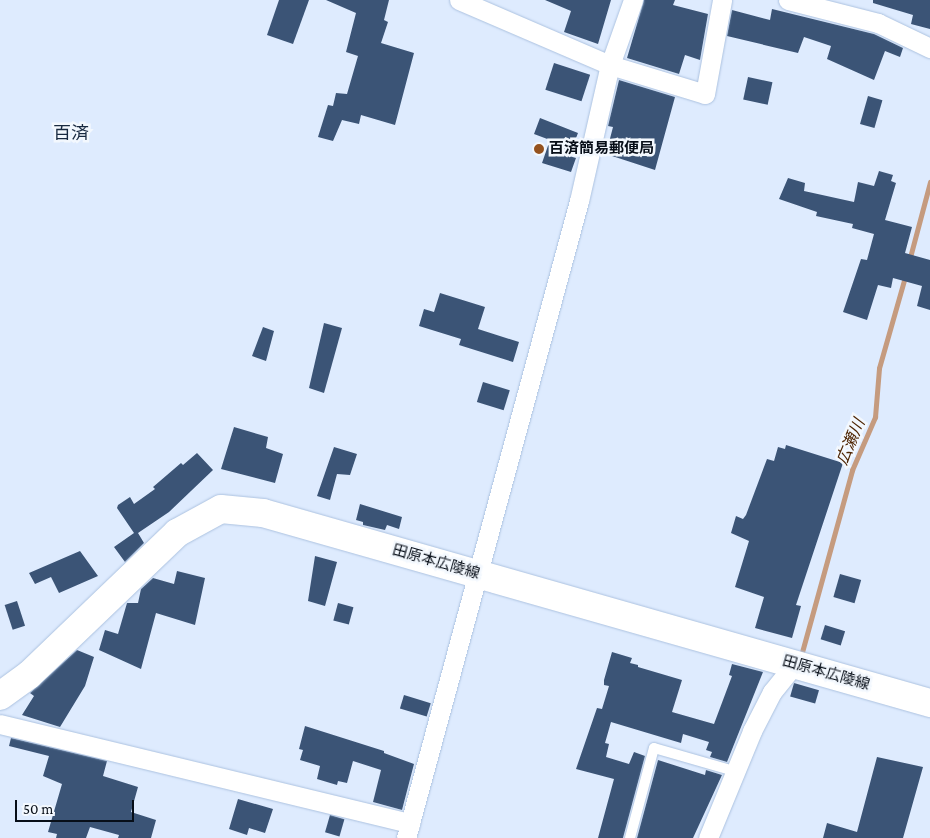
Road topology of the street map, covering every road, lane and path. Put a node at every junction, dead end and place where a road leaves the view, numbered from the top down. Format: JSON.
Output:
{"nodes":[{"id":1,"x":458,"y":0,"type":"edge"},
{"id":2,"x":633,"y":0,"type":"edge"},
{"id":3,"x":722,"y":0,"type":"edge"},
{"id":4,"x":790,"y":0,"type":"edge"},
{"id":5,"x":930,"y":48,"type":"edge"},
{"id":6,"x":610,"y":65,"type":"junction"},
{"id":7,"x":479,"y":574,"type":"junction"},
{"id":8,"x":795,"y":664,"type":"junction"},
{"id":9,"x":0,"y":696,"type":"edge"},
{"id":10,"x":930,"y":702,"type":"edge"},
{"id":11,"x":0,"y":724,"type":"edge"},
{"id":12,"x":732,"y":770,"type":"junction"},
{"id":13,"x":408,"y":831,"type":"edge"},
{"id":14,"x":630,"y":838,"type":"edge"},
{"id":15,"x":708,"y":838,"type":"edge"}],
"edges":[{"from":1,"to":6,"type":"street"},
{"from":2,"to":6,"type":"street"},
{"from":3,"to":6,"type":"street"},
{"from":4,"to":5,"type":"street"},
{"from":6,"to":7,"type":"street"},
{"from":7,"to":8,"type":"main road","name":"田原本広陵線"},
{"from":7,"to":9,"type":"main road","name":"田原本広陵線"},
{"from":7,"to":13,"type":"street"},
{"from":8,"to":10,"type":"main road","name":"田原本広陵線"},
{"from":8,"to":12,"type":"street"},
{"from":11,"to":13,"type":"street"},
{"from":12,"to":14,"type":"lane"},
{"from":12,"to":15,"type":"street"}]}
